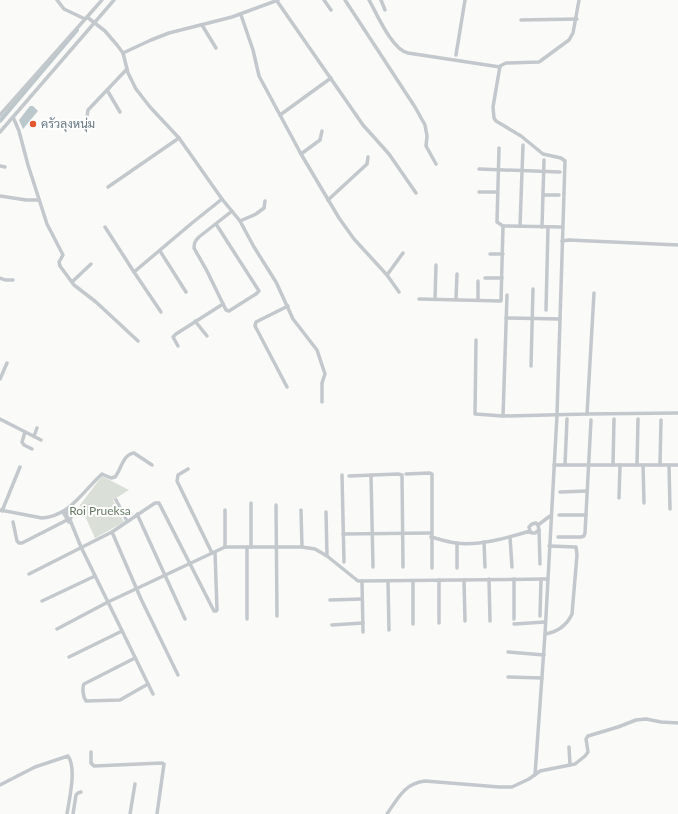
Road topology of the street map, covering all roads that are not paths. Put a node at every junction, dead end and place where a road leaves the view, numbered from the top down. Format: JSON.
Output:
{"nodes":[{"id":1,"x":57,"y":0,"type":"edge"},
{"id":2,"x":102,"y":0,"type":"edge"},
{"id":3,"x":114,"y":0,"type":"edge"},
{"id":4,"x":278,"y":0,"type":"edge"},
{"id":5,"x":324,"y":0,"type":"edge"},
{"id":6,"x":345,"y":0,"type":"edge"},
{"id":7,"x":369,"y":0,"type":"edge"},
{"id":8,"x":381,"y":0,"type":"edge"},
{"id":9,"x":465,"y":0,"type":"edge"},
{"id":10,"x":579,"y":0,"type":"edge"},
{"id":11,"x":270,"y":2,"type":"edge"},
{"id":12,"x":331,"y":10,"type":"dead end"},
{"id":13,"x":385,"y":10,"type":"dead end"},
{"id":14,"x":241,"y":15,"type":"junction"},
{"id":15,"x":86,"y":18,"type":"junction"},
{"id":16,"x":577,"y":19,"type":"junction"},
{"id":17,"x":520,"y":20,"type":"dead end"},
{"id":18,"x":93,"y":23,"type":"junction"},
{"id":19,"x":202,"y":25,"type":"junction"},
{"id":20,"x":216,"y":48,"type":"dead end"},
{"id":21,"x":123,"y":54,"type":"junction"},
{"id":22,"x":456,"y":55,"type":"dead end"},
{"id":23,"x":500,"y":67,"type":"junction"},
{"id":24,"x":127,"y":69,"type":"junction"},
{"id":25,"x":331,"y":78,"type":"junction"},
{"id":26,"x":107,"y":90,"type":"junction"},
{"id":27,"x":120,"y":112,"type":"dead end"},
{"id":28,"x":0,"y":115,"type":"edge"},
{"id":29,"x":280,"y":115,"type":"junction"},
{"id":30,"x":13,"y":117,"type":"junction"},
{"id":31,"x":79,"y":127,"type":"dead end"},
{"id":32,"x":322,"y":131,"type":"dead end"},
{"id":33,"x":0,"y":132,"type":"edge"},
{"id":34,"x":179,"y":138,"type":"junction"},
{"id":35,"x":522,"y":145,"type":"dead end"},
{"id":36,"x":499,"y":148,"type":"dead end"},
{"id":37,"x":301,"y":154,"type":"junction"},
{"id":38,"x":368,"y":157,"type":"dead end"},
{"id":39,"x":544,"y":160,"type":"dead end"},
{"id":40,"x":436,"y":164,"type":"dead end"},
{"id":41,"x":0,"y":166,"type":"edge"},
{"id":42,"x":5,"y":167,"type":"dead end"},
{"id":43,"x":479,"y":169,"type":"dead end"},
{"id":44,"x":498,"y":170,"type":"junction"},
{"id":45,"x":521,"y":171,"type":"junction"},
{"id":46,"x":544,"y":172,"type":"junction"},
{"id":47,"x":560,"y":172,"type":"dead end"},
{"id":48,"x":108,"y":187,"type":"dead end"},
{"id":49,"x":479,"y":192,"type":"dead end"},
{"id":50,"x":497,"y":192,"type":"junction"},
{"id":51,"x":416,"y":193,"type":"dead end"},
{"id":52,"x":543,"y":195,"type":"junction"},
{"id":53,"x":559,"y":195,"type":"dead end"},
{"id":54,"x":0,"y":196,"type":"edge"},
{"id":55,"x":222,"y":199,"type":"junction"},
{"id":56,"x":39,"y":200,"type":"junction"},
{"id":57,"x":328,"y":200,"type":"junction"},
{"id":58,"x":265,"y":201,"type":"dead end"},
{"id":59,"x":232,"y":211,"type":"junction"},
{"id":60,"x":240,"y":221,"type":"junction"},
{"id":61,"x":216,"y":224,"type":"junction"},
{"id":62,"x":502,"y":226,"type":"junction"},
{"id":63,"x":520,"y":226,"type":"junction"},
{"id":64,"x":105,"y":227,"type":"dead end"},
{"id":65,"x":542,"y":227,"type":"junction"},
{"id":66,"x":548,"y":227,"type":"junction"},
{"id":67,"x":562,"y":227,"type":"junction"},
{"id":68,"x":562,"y":241,"type":"junction"},
{"id":69,"x":678,"y":245,"type":"edge"},
{"id":70,"x":160,"y":251,"type":"junction"},
{"id":71,"x":403,"y":253,"type":"dead end"},
{"id":72,"x":490,"y":254,"type":"dead end"},
{"id":73,"x":502,"y":254,"type":"junction"},
{"id":74,"x":91,"y":264,"type":"dead end"},
{"id":75,"x":436,"y":265,"type":"dead end"},
{"id":76,"x":134,"y":272,"type":"junction"},
{"id":77,"x":457,"y":274,"type":"dead end"},
{"id":78,"x":386,"y":275,"type":"junction"},
{"id":79,"x":0,"y":278,"type":"edge"},
{"id":80,"x":485,"y":278,"type":"dead end"},
{"id":81,"x":502,"y":278,"type":"junction"},
{"id":82,"x":13,"y":280,"type":"dead end"},
{"id":83,"x":478,"y":281,"type":"dead end"},
{"id":84,"x":72,"y":282,"type":"junction"},
{"id":85,"x":533,"y":289,"type":"dead end"},
{"id":86,"x":186,"y":292,"type":"dead end"},
{"id":87,"x":399,"y":292,"type":"dead end"},
{"id":88,"x":594,"y":293,"type":"dead end"},
{"id":89,"x":507,"y":295,"type":"dead end"},
{"id":90,"x":419,"y":299,"type":"dead end"},
{"id":91,"x":435,"y":299,"type":"junction"},
{"id":92,"x":456,"y":299,"type":"junction"},
{"id":93,"x":478,"y":300,"type":"junction"},
{"id":94,"x":223,"y":304,"type":"junction"},
{"id":95,"x":288,"y":306,"type":"junction"},
{"id":96,"x":546,"y":310,"type":"dead end"},
{"id":97,"x":161,"y":312,"type":"dead end"},
{"id":98,"x":506,"y":318,"type":"junction"},
{"id":99,"x":533,"y":319,"type":"junction"},
{"id":100,"x":560,"y":319,"type":"junction"},
{"id":101,"x":195,"y":321,"type":"junction"},
{"id":102,"x":207,"y":336,"type":"dead end"},
{"id":103,"x":476,"y":340,"type":"dead end"},
{"id":104,"x":138,"y":341,"type":"dead end"},
{"id":105,"x":178,"y":346,"type":"dead end"},
{"id":106,"x":7,"y":363,"type":"dead end"},
{"id":107,"x":530,"y":366,"type":"dead end"},
{"id":108,"x":0,"y":379,"type":"edge"},
{"id":109,"x":287,"y":387,"type":"dead end"},
{"id":110,"x":322,"y":402,"type":"dead end"},
{"id":111,"x":678,"y":413,"type":"edge"},
{"id":112,"x":557,"y":414,"type":"junction"},
{"id":113,"x":587,"y":414,"type":"junction"},
{"id":114,"x":503,"y":416,"type":"junction"},
{"id":115,"x":0,"y":419,"type":"edge"},
{"id":116,"x":567,"y":419,"type":"dead end"},
{"id":117,"x":614,"y":419,"type":"dead end"},
{"id":118,"x":638,"y":419,"type":"dead end"},
{"id":119,"x":591,"y":420,"type":"dead end"},
{"id":120,"x":661,"y":420,"type":"dead end"},
{"id":121,"x":37,"y":428,"type":"dead end"},
{"id":122,"x":25,"y":432,"type":"junction"},
{"id":123,"x":34,"y":436,"type":"junction"},
{"id":124,"x":41,"y":440,"type":"dead end"},
{"id":125,"x":32,"y":449,"type":"dead end"},
{"id":126,"x":678,"y":464,"type":"edge"},
{"id":127,"x":152,"y":465,"type":"dead end"},
{"id":128,"x":554,"y":465,"type":"junction"},
{"id":129,"x":565,"y":465,"type":"junction"},
{"id":130,"x":589,"y":465,"type":"junction"},
{"id":131,"x":613,"y":465,"type":"junction"},
{"id":132,"x":620,"y":465,"type":"junction"},
{"id":133,"x":637,"y":465,"type":"junction"},
{"id":134,"x":643,"y":465,"type":"junction"},
{"id":135,"x":660,"y":465,"type":"junction"},
{"id":136,"x":669,"y":465,"type":"junction"},
{"id":137,"x":20,"y":467,"type":"dead end"},
{"id":138,"x":188,"y":469,"type":"dead end"},
{"id":139,"x":371,"y":474,"type":"junction"},
{"id":140,"x":406,"y":474,"type":"dead end"},
{"id":141,"x":342,"y":475,"type":"dead end"},
{"id":142,"x":349,"y":476,"type":"dead end"},
{"id":143,"x":587,"y":491,"type":"junction"},
{"id":144,"x":560,"y":492,"type":"dead end"},
{"id":145,"x":619,"y":498,"type":"dead end"},
{"id":146,"x":116,"y":500,"type":"dead end"},
{"id":147,"x":644,"y":502,"type":"dead end"},
{"id":148,"x":251,"y":503,"type":"dead end"},
{"id":149,"x":276,"y":505,"type":"dead end"},
{"id":150,"x":670,"y":509,"type":"dead end"},
{"id":151,"x":1,"y":510,"type":"edge"},
{"id":152,"x":225,"y":510,"type":"dead end"},
{"id":153,"x":301,"y":510,"type":"dead end"},
{"id":154,"x":65,"y":511,"type":"junction"},
{"id":155,"x":326,"y":512,"type":"dead end"},
{"id":156,"x":137,"y":514,"type":"junction"},
{"id":157,"x":559,"y":515,"type":"dead end"},
{"id":158,"x":550,"y":516,"type":"junction"},
{"id":159,"x":586,"y":516,"type":"junction"},
{"id":160,"x":69,"y":520,"type":"junction"},
{"id":161,"x":127,"y":521,"type":"junction"},
{"id":162,"x":13,"y":522,"type":"dead end"},
{"id":163,"x":538,"y":525,"type":"junction"},
{"id":164,"x":539,"y":530,"type":"junction"},
{"id":165,"x":530,"y":531,"type":"junction"},
{"id":166,"x":112,"y":532,"type":"junction"},
{"id":167,"x":402,"y":533,"type":"junction"},
{"id":168,"x":343,"y":534,"type":"junction"},
{"id":169,"x":372,"y":534,"type":"junction"},
{"id":170,"x":431,"y":535,"type":"junction"},
{"id":171,"x":510,"y":537,"type":"junction"},
{"id":172,"x":558,"y":537,"type":"dead end"},
{"id":173,"x":484,"y":542,"type":"junction"},
{"id":174,"x":457,"y":543,"type":"junction"},
{"id":175,"x":549,"y":546,"type":"junction"},
{"id":176,"x":81,"y":547,"type":"junction"},
{"id":177,"x":225,"y":547,"type":"junction"},
{"id":178,"x":249,"y":547,"type":"junction"},
{"id":179,"x":276,"y":547,"type":"junction"},
{"id":180,"x":302,"y":547,"type":"junction"},
{"id":181,"x":214,"y":553,"type":"junction"},
{"id":182,"x":327,"y":556,"type":"junction"},
{"id":183,"x":344,"y":562,"type":"dead end"},
{"id":184,"x":190,"y":563,"type":"junction"},
{"id":185,"x":540,"y":564,"type":"dead end"},
{"id":186,"x":373,"y":567,"type":"dead end"},
{"id":187,"x":485,"y":567,"type":"dead end"},
{"id":188,"x":512,"y":567,"type":"dead end"},
{"id":189,"x":403,"y":568,"type":"dead end"},
{"id":190,"x":432,"y":568,"type":"dead end"},
{"id":191,"x":457,"y":568,"type":"dead end"},
{"id":192,"x":28,"y":574,"type":"dead end"},
{"id":193,"x":166,"y":575,"type":"junction"},
{"id":194,"x":95,"y":576,"type":"junction"},
{"id":195,"x":489,"y":579,"type":"junction"},
{"id":196,"x":514,"y":579,"type":"junction"},
{"id":197,"x":541,"y":579,"type":"junction"},
{"id":198,"x":548,"y":579,"type":"junction"},
{"id":199,"x":413,"y":580,"type":"junction"},
{"id":200,"x":439,"y":580,"type":"junction"},
{"id":201,"x":464,"y":580,"type":"junction"},
{"id":202,"x":362,"y":581,"type":"junction"},
{"id":203,"x":388,"y":581,"type":"junction"},
{"id":204,"x":137,"y":588,"type":"junction"},
{"id":205,"x":362,"y":598,"type":"junction"},
{"id":206,"x":330,"y":600,"type":"dead end"},
{"id":207,"x":42,"y":601,"type":"dead end"},
{"id":208,"x":108,"y":602,"type":"junction"},
{"id":209,"x":277,"y":616,"type":"dead end"},
{"id":210,"x":540,"y":616,"type":"dead end"},
{"id":211,"x":185,"y":619,"type":"dead end"},
{"id":212,"x":247,"y":619,"type":"dead end"},
{"id":213,"x":464,"y":621,"type":"dead end"},
{"id":214,"x":490,"y":621,"type":"dead end"},
{"id":215,"x":546,"y":622,"type":"junction"},
{"id":216,"x":363,"y":623,"type":"junction"},
{"id":217,"x":439,"y":623,"type":"dead end"},
{"id":218,"x":332,"y":624,"type":"dead end"},
{"id":219,"x":413,"y":624,"type":"dead end"},
{"id":220,"x":57,"y":629,"type":"dead end"},
{"id":221,"x":389,"y":630,"type":"dead end"},
{"id":222,"x":122,"y":631,"type":"junction"},
{"id":223,"x":363,"y":632,"type":"dead end"},
{"id":224,"x":545,"y":634,"type":"junction"},
{"id":225,"x":508,"y":652,"type":"dead end"},
{"id":226,"x":544,"y":655,"type":"junction"},
{"id":227,"x":69,"y":657,"type":"dead end"},
{"id":228,"x":135,"y":658,"type":"junction"},
{"id":229,"x":178,"y":676,"type":"dead end"},
{"id":230,"x":508,"y":677,"type":"dead end"},
{"id":231,"x":542,"y":678,"type":"junction"},
{"id":232,"x":148,"y":684,"type":"junction"},
{"id":233,"x":153,"y":694,"type":"dead end"},
{"id":234,"x":678,"y":723,"type":"edge"},
{"id":235,"x":569,"y":747,"type":"dead end"},
{"id":236,"x":91,"y":752,"type":"dead end"},
{"id":237,"x":570,"y":765,"type":"junction"},
{"id":238,"x":535,"y":775,"type":"junction"},
{"id":239,"x":135,"y":784,"type":"dead end"},
{"id":240,"x":0,"y":785,"type":"edge"},
{"id":241,"x":81,"y":792,"type":"dead end"},
{"id":242,"x":67,"y":814,"type":"edge"},
{"id":243,"x":73,"y":814,"type":"edge"},
{"id":244,"x":130,"y":814,"type":"edge"},
{"id":245,"x":157,"y":814,"type":"edge"},
{"id":246,"x":387,"y":814,"type":"edge"}],
"edges":[{"from":1,"to":15,"type":"street"},
{"from":2,"to":15,"type":"street"},
{"from":3,"to":18,"type":"street"},
{"from":4,"to":11,"type":"street"},
{"from":4,"to":25,"type":"street"},
{"from":5,"to":12,"type":"street"},
{"from":6,"to":40,"type":"street"},
{"from":7,"to":23,"type":"street"},
{"from":8,"to":13,"type":"street"},
{"from":9,"to":22,"type":"street"},
{"from":10,"to":16,"type":"street"},
{"from":11,"to":14,"type":"street"},
{"from":14,"to":19,"type":"street"},
{"from":14,"to":29,"type":"street"},
{"from":15,"to":18,"type":"street"},
{"from":15,"to":28,"type":"street"},
{"from":16,"to":17,"type":"street"},
{"from":16,"to":23,"type":"street"},
{"from":18,"to":21,"type":"street"},
{"from":18,"to":30,"type":"street"},
{"from":19,"to":20,"type":"street"},
{"from":19,"to":21,"type":"street"},
{"from":21,"to":24,"type":"street"},
{"from":23,"to":67,"type":"street"},
{"from":24,"to":26,"type":"street"},
{"from":24,"to":34,"type":"street"},
{"from":25,"to":29,"type":"street"},
{"from":25,"to":51,"type":"street"},
{"from":26,"to":27,"type":"street"},
{"from":26,"to":31,"type":"street"},
{"from":29,"to":37,"type":"street"},
{"from":30,"to":33,"type":"street"},
{"from":30,"to":56,"type":"street"},
{"from":32,"to":37,"type":"street"},
{"from":34,"to":48,"type":"street"},
{"from":34,"to":55,"type":"street"},
{"from":35,"to":45,"type":"street"},
{"from":36,"to":44,"type":"street"},
{"from":37,"to":57,"type":"street"},
{"from":38,"to":57,"type":"street"},
{"from":39,"to":46,"type":"street"},
{"from":41,"to":42,"type":"street"},
{"from":43,"to":44,"type":"street"},
{"from":44,"to":45,"type":"street"},
{"from":44,"to":50,"type":"street"},
{"from":45,"to":46,"type":"street"},
{"from":45,"to":63,"type":"street"},
{"from":46,"to":47,"type":"street"},
{"from":46,"to":52,"type":"street"},
{"from":49,"to":50,"type":"street"},
{"from":50,"to":62,"type":"street"},
{"from":52,"to":53,"type":"street"},
{"from":52,"to":65,"type":"street"},
{"from":54,"to":56,"type":"street"},
{"from":55,"to":59,"type":"street"},
{"from":55,"to":70,"type":"street"},
{"from":56,"to":84,"type":"street"},
{"from":57,"to":78,"type":"street"},
{"from":58,"to":60,"type":"street"},
{"from":59,"to":60,"type":"street"},
{"from":59,"to":61,"type":"street"},
{"from":60,"to":95,"type":"street"},
{"from":61,"to":94,"type":"street"},
{"from":61,"to":94,"type":"street"},
{"from":62,"to":63,"type":"street"},
{"from":62,"to":73,"type":"street"},
{"from":63,"to":65,"type":"street"},
{"from":64,"to":76,"type":"street"},
{"from":65,"to":66,"type":"street"},
{"from":66,"to":67,"type":"street"},
{"from":66,"to":96,"type":"street"},
{"from":67,"to":68,"type":"street"},
{"from":68,"to":69,"type":"street"},
{"from":68,"to":100,"type":"street"},
{"from":70,"to":76,"type":"street"},
{"from":70,"to":86,"type":"street"},
{"from":71,"to":78,"type":"street"},
{"from":72,"to":73,"type":"street"},
{"from":73,"to":81,"type":"street"},
{"from":74,"to":84,"type":"street"},
{"from":75,"to":91,"type":"street"},
{"from":76,"to":97,"type":"street"},
{"from":77,"to":92,"type":"street"},
{"from":78,"to":87,"type":"street"},
{"from":79,"to":82,"type":"street"},
{"from":80,"to":81,"type":"street"},
{"from":81,"to":93,"type":"street"},
{"from":83,"to":93,"type":"street"},
{"from":84,"to":104,"type":"street"},
{"from":85,"to":99,"type":"street"},
{"from":88,"to":113,"type":"street"},
{"from":89,"to":98,"type":"street"},
{"from":90,"to":91,"type":"street"},
{"from":91,"to":92,"type":"street"},
{"from":92,"to":93,"type":"street"},
{"from":94,"to":101,"type":"street"},
{"from":95,"to":109,"type":"street"},
{"from":95,"to":110,"type":"street"},
{"from":98,"to":99,"type":"street"},
{"from":98,"to":114,"type":"street"},
{"from":99,"to":100,"type":"street"},
{"from":99,"to":107,"type":"street"},
{"from":100,"to":112,"type":"street"},
{"from":101,"to":102,"type":"street"},
{"from":101,"to":105,"type":"street"},
{"from":103,"to":114,"type":"street"},
{"from":106,"to":108,"type":"street"},
{"from":111,"to":113,"type":"street"},
{"from":112,"to":113,"type":"street"},
{"from":112,"to":114,"type":"street"},
{"from":112,"to":128,"type":"street"},
{"from":115,"to":122,"type":"street"},
{"from":116,"to":129,"type":"street"},
{"from":117,"to":131,"type":"street"},
{"from":118,"to":133,"type":"street"},
{"from":119,"to":130,"type":"street"},
{"from":120,"to":135,"type":"street"},
{"from":121,"to":123,"type":"street"},
{"from":122,"to":123,"type":"street"},
{"from":122,"to":125,"type":"street"},
{"from":123,"to":124,"type":"street"},
{"from":126,"to":136,"type":"street"},
{"from":127,"to":154,"type":"street"},
{"from":128,"to":129,"type":"street"},
{"from":128,"to":158,"type":"street"},
{"from":129,"to":130,"type":"street"},
{"from":130,"to":131,"type":"street"},
{"from":130,"to":143,"type":"street"},
{"from":131,"to":132,"type":"street"},
{"from":132,"to":133,"type":"street"},
{"from":132,"to":145,"type":"street"},
{"from":133,"to":134,"type":"street"},
{"from":134,"to":135,"type":"street"},
{"from":134,"to":147,"type":"street"},
{"from":135,"to":136,"type":"street"},
{"from":136,"to":150,"type":"street"},
{"from":137,"to":151,"type":"street"},
{"from":138,"to":181,"type":"street"},
{"from":139,"to":142,"type":"street"},
{"from":139,"to":167,"type":"street"},
{"from":139,"to":169,"type":"street"},
{"from":140,"to":170,"type":"street"},
{"from":141,"to":168,"type":"street"},
{"from":143,"to":144,"type":"street"},
{"from":143,"to":159,"type":"street"},
{"from":146,"to":161,"type":"street"},
{"from":148,"to":178,"type":"street"},
{"from":149,"to":179,"type":"street"},
{"from":151,"to":154,"type":"street"},
{"from":152,"to":177,"type":"street"},
{"from":153,"to":180,"type":"street"},
{"from":154,"to":160,"type":"street"},
{"from":155,"to":182,"type":"street"},
{"from":156,"to":161,"type":"street"},
{"from":156,"to":184,"type":"street"},
{"from":156,"to":193,"type":"street"},
{"from":157,"to":159,"type":"street"},
{"from":158,"to":163,"type":"street"},
{"from":158,"to":175,"type":"street"},
{"from":159,"to":172,"type":"street"},
{"from":160,"to":162,"type":"street"},
{"from":160,"to":176,"type":"street"},
{"from":161,"to":166,"type":"street"},
{"from":163,"to":164,"type":"street"},
{"from":163,"to":165,"type":"street"},
{"from":164,"to":165,"type":"street"},
{"from":164,"to":185,"type":"street"},
{"from":165,"to":171,"type":"street"},
{"from":166,"to":176,"type":"street"},
{"from":166,"to":204,"type":"street"},
{"from":167,"to":169,"type":"street"},
{"from":167,"to":170,"type":"street"},
{"from":167,"to":189,"type":"street"},
{"from":168,"to":169,"type":"street"},
{"from":168,"to":183,"type":"street"},
{"from":169,"to":186,"type":"street"},
{"from":170,"to":174,"type":"street"},
{"from":170,"to":190,"type":"street"},
{"from":171,"to":173,"type":"street"},
{"from":171,"to":188,"type":"street"},
{"from":173,"to":174,"type":"street"},
{"from":173,"to":187,"type":"street"},
{"from":174,"to":191,"type":"street"},
{"from":175,"to":198,"type":"street"},
{"from":175,"to":224,"type":"street"},
{"from":176,"to":192,"type":"street"},
{"from":176,"to":194,"type":"street"},
{"from":177,"to":178,"type":"street"},
{"from":177,"to":181,"type":"street"},
{"from":178,"to":179,"type":"street"},
{"from":178,"to":212,"type":"street"},
{"from":179,"to":180,"type":"street"},
{"from":179,"to":209,"type":"street"},
{"from":180,"to":182,"type":"street"},
{"from":181,"to":184,"type":"street"},
{"from":181,"to":184,"type":"street"},
{"from":182,"to":202,"type":"street"},
{"from":184,"to":193,"type":"street"},
{"from":193,"to":204,"type":"street"},
{"from":193,"to":211,"type":"street"},
{"from":194,"to":207,"type":"street"},
{"from":194,"to":208,"type":"street"},
{"from":195,"to":196,"type":"street"},
{"from":195,"to":201,"type":"street"},
{"from":195,"to":214,"type":"street"},
{"from":196,"to":197,"type":"street"},
{"from":196,"to":215,"type":"street"},
{"from":197,"to":198,"type":"street"},
{"from":197,"to":210,"type":"street"},
{"from":198,"to":215,"type":"street"},
{"from":199,"to":200,"type":"street"},
{"from":199,"to":203,"type":"street"},
{"from":199,"to":219,"type":"street"},
{"from":200,"to":201,"type":"street"},
{"from":200,"to":217,"type":"street"},
{"from":201,"to":213,"type":"street"},
{"from":202,"to":203,"type":"street"},
{"from":202,"to":205,"type":"street"},
{"from":203,"to":221,"type":"street"},
{"from":204,"to":208,"type":"street"},
{"from":204,"to":229,"type":"street"},
{"from":205,"to":206,"type":"street"},
{"from":205,"to":216,"type":"street"},
{"from":208,"to":220,"type":"street"},
{"from":208,"to":222,"type":"street"},
{"from":215,"to":224,"type":"street"},
{"from":216,"to":218,"type":"street"},
{"from":216,"to":223,"type":"street"},
{"from":222,"to":227,"type":"street"},
{"from":222,"to":228,"type":"street"},
{"from":224,"to":226,"type":"street"},
{"from":225,"to":226,"type":"street"},
{"from":226,"to":231,"type":"street"},
{"from":228,"to":232,"type":"street"},
{"from":228,"to":232,"type":"street"},
{"from":230,"to":231,"type":"street"},
{"from":231,"to":238,"type":"street"},
{"from":232,"to":233,"type":"street"},
{"from":234,"to":237,"type":"street"},
{"from":235,"to":237,"type":"street"},
{"from":236,"to":245,"type":"street"},
{"from":237,"to":238,"type":"street"},
{"from":238,"to":246,"type":"street"},
{"from":239,"to":244,"type":"street"},
{"from":240,"to":242,"type":"street"},
{"from":241,"to":243,"type":"street"}]}
